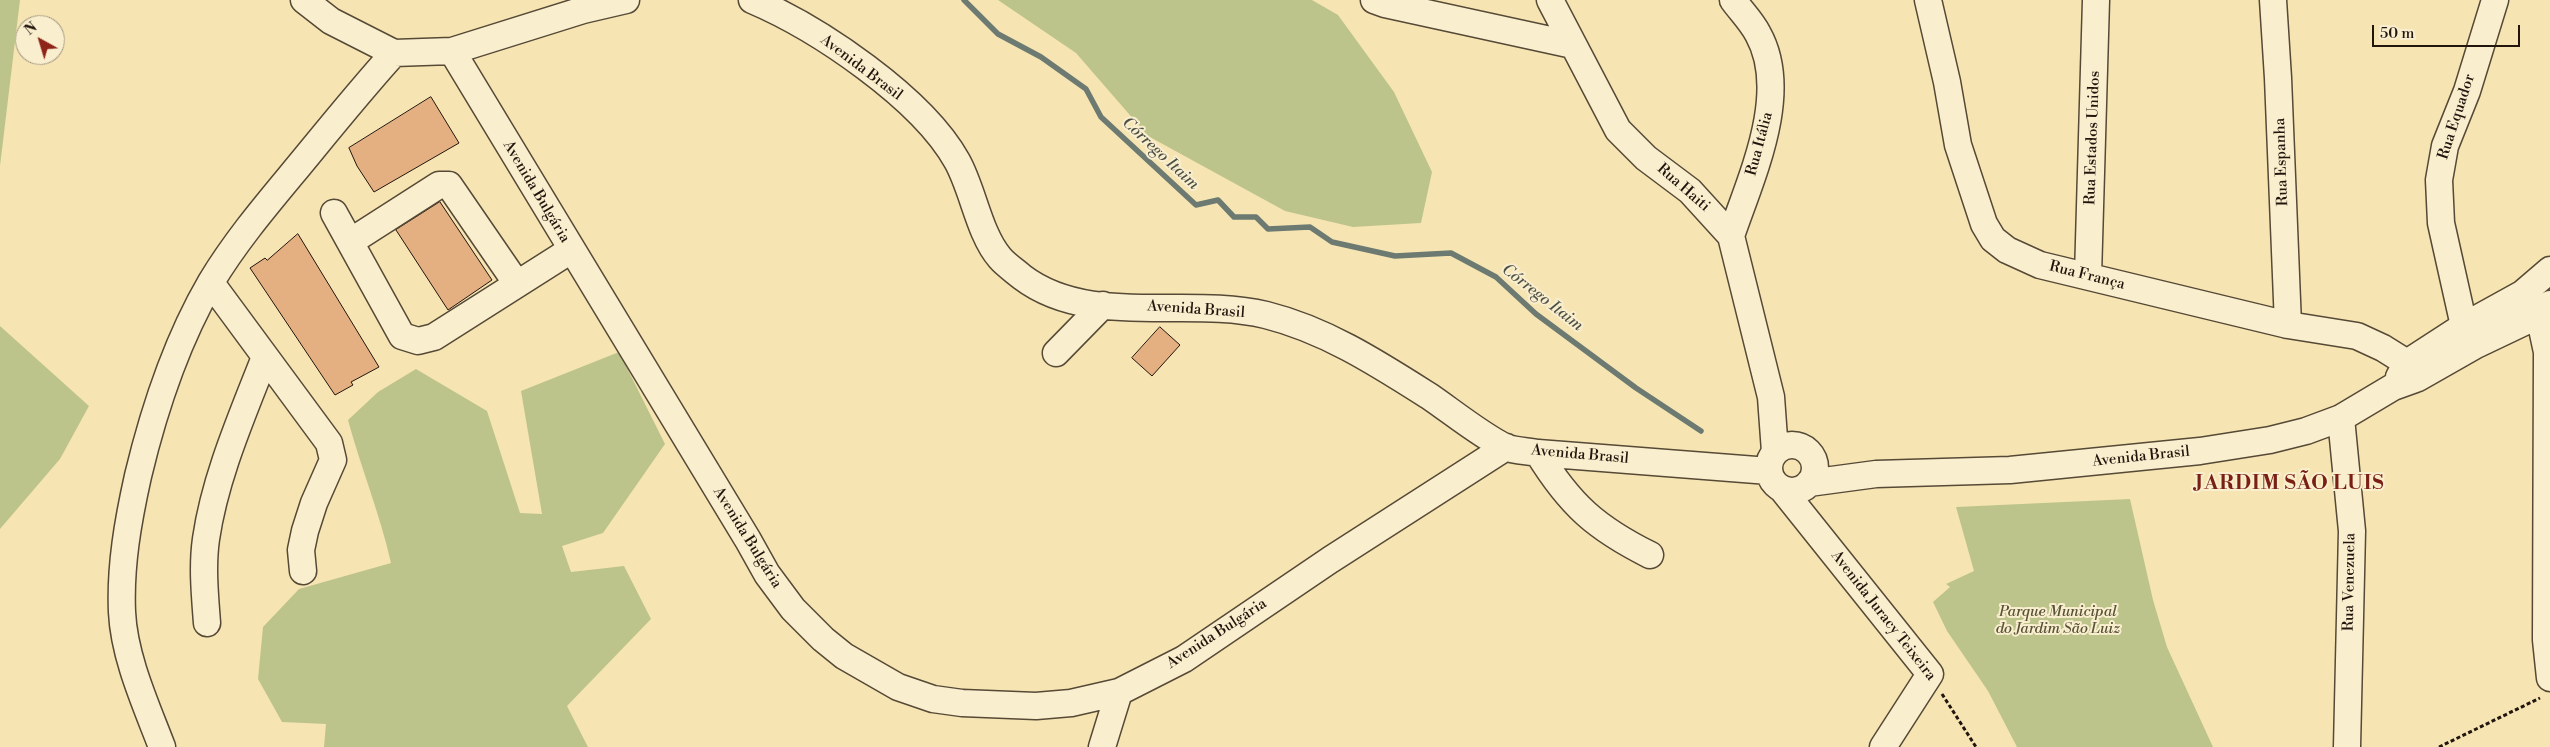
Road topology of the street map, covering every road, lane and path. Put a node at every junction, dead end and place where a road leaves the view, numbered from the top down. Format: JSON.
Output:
{"nodes":[{"id":1,"x":304,"y":0,"type":"edge"},
{"id":2,"x":626,"y":0,"type":"edge"},
{"id":3,"x":752,"y":0,"type":"edge"},
{"id":4,"x":1374,"y":0,"type":"edge"},
{"id":5,"x":1550,"y":0,"type":"edge"},
{"id":6,"x":1733,"y":0,"type":"edge"},
{"id":7,"x":1928,"y":0,"type":"edge"},
{"id":8,"x":2096,"y":0,"type":"edge"},
{"id":9,"x":2273,"y":0,"type":"edge"},
{"id":10,"x":2496,"y":0,"type":"edge"},
{"id":11,"x":1573,"y":45,"type":"junction"},
{"id":12,"x":452,"y":51,"type":"junction"},
{"id":13,"x":394,"y":53,"type":"junction"},
{"id":14,"x":334,"y":213,"type":"dead end"},
{"id":15,"x":1731,"y":236,"type":"junction"},
{"id":16,"x":350,"y":242,"type":"junction"},
{"id":17,"x":571,"y":250,"type":"junction"},
{"id":18,"x":2550,"y":270,"type":"edge"},
{"id":19,"x":2088,"y":276,"type":"junction"},
{"id":20,"x":211,"y":283,"type":"junction"},
{"id":21,"x":517,"y":284,"type":"junction"},
{"id":22,"x":2522,"y":294,"type":"junction"},
{"id":23,"x":1103,"y":306,"type":"junction"},
{"id":24,"x":2544,"y":310,"type":"edge"},
{"id":25,"x":2288,"y":325,"type":"junction"},
{"id":26,"x":2470,"y":335,"type":"junction"},
{"id":27,"x":1056,"y":353,"type":"dead end"},
{"id":28,"x":265,"y":358,"type":"junction"},
{"id":29,"x":2413,"y":371,"type":"junction"},
{"id":30,"x":1771,"y":397,"type":"junction"},
{"id":31,"x":2342,"y":418,"type":"junction"},
{"id":32,"x":1506,"y":447,"type":"junction"},
{"id":33,"x":1538,"y":453,"type":"junction"},
{"id":34,"x":1810,"y":454,"type":"junction"},
{"id":35,"x":1775,"y":471,"type":"junction"},
{"id":36,"x":1876,"y":474,"type":"junction"},
{"id":37,"x":1809,"y":483,"type":"junction"},
{"id":38,"x":1650,"y":555,"type":"dead end"},
{"id":39,"x":303,"y":572,"type":"dead end"},
{"id":40,"x":207,"y":623,"type":"dead end"},
{"id":41,"x":1930,"y":674,"type":"junction"},
{"id":42,"x":2546,"y":687,"type":"edge"},
{"id":43,"x":1119,"y":692,"type":"junction"},
{"id":44,"x":162,"y":747,"type":"edge"},
{"id":45,"x":1102,"y":747,"type":"edge"},
{"id":46,"x":1882,"y":747,"type":"edge"},
{"id":47,"x":1976,"y":747,"type":"edge"},
{"id":48,"x":2347,"y":747,"type":"edge"},
{"id":49,"x":2439,"y":747,"type":"edge"}],
"edges":[{"from":1,"to":13,"type":"street"},
{"from":2,"to":12,"type":"street"},
{"from":3,"to":23,"type":"street","name":"Avenida Brasil"},
{"from":4,"to":11,"type":"street"},
{"from":5,"to":11,"type":"street","name":"Rua Haiti"},
{"from":6,"to":15,"type":"street","name":"Rua Itália"},
{"from":7,"to":19,"type":"street","name":"Rua França"},
{"from":8,"to":19,"type":"street","name":"Rua Estados Unidos"},
{"from":9,"to":25,"type":"street","name":"Rua Espanha"},
{"from":10,"to":26,"type":"street","name":"Rua Equador"},
{"from":11,"to":15,"type":"street","name":"Rua Haiti"},
{"from":12,"to":13,"type":"street"},
{"from":12,"to":17,"type":"street","name":"Avenida Bulgária"},
{"from":13,"to":20,"type":"street"},
{"from":14,"to":16,"type":"street"},
{"from":15,"to":30,"type":"street","name":"Rua Haiti"},
{"from":16,"to":21,"type":"street"},
{"from":16,"to":21,"type":"street"},
{"from":17,"to":21,"type":"street"},
{"from":17,"to":43,"type":"street","name":"Avenida Bulgária"},
{"from":18,"to":22,"type":"street","name":"Avenida Brasil"},
{"from":19,"to":25,"type":"street","name":"Rua França"},
{"from":20,"to":28,"type":"street"},
{"from":20,"to":44,"type":"street"},
{"from":22,"to":24,"type":"street"},
{"from":22,"to":26,"type":"street","name":"Avenida Brasil"},
{"from":23,"to":27,"type":"street"},
{"from":23,"to":32,"type":"street","name":"Avenida Brasil"},
{"from":24,"to":26,"type":"street","name":"Avenida Brasil"},
{"from":24,"to":42,"type":"street"},
{"from":25,"to":29,"type":"street","name":"Rua França"},
{"from":26,"to":29,"type":"street","name":"Avenida Brasil"},
{"from":28,"to":39,"type":"street"},
{"from":28,"to":40,"type":"street"},
{"from":29,"to":31,"type":"street","name":"Avenida Brasil"},
{"from":30,"to":34,"type":"street","name":"Rua Haiti"},
{"from":30,"to":35,"type":"street","name":"Rua Haiti"},
{"from":31,"to":36,"type":"street","name":"Avenida Brasil"},
{"from":31,"to":48,"type":"street","name":"Rua Venezuela"},
{"from":32,"to":33,"type":"street","name":"Avenida Brasil"},
{"from":32,"to":43,"type":"street","name":"Avenida Bulgária"},
{"from":33,"to":35,"type":"street","name":"Avenida Brasil"},
{"from":33,"to":38,"type":"street"},
{"from":34,"to":35,"type":"street"},
{"from":34,"to":36,"type":"street","name":"Avenida Brasil"},
{"from":34,"to":37,"type":"street"},
{"from":35,"to":37,"type":"street"},
{"from":35,"to":41,"type":"street","name":"Avenida Juracy Teixeira"},
{"from":36,"to":37,"type":"street","name":"Avenida Brasil"},
{"from":41,"to":46,"type":"street"},
{"from":41,"to":47,"type":"path","name":"Avenida Juracy Teixeira"},
{"from":42,"to":49,"type":"path"},
{"from":43,"to":45,"type":"street"}]}
